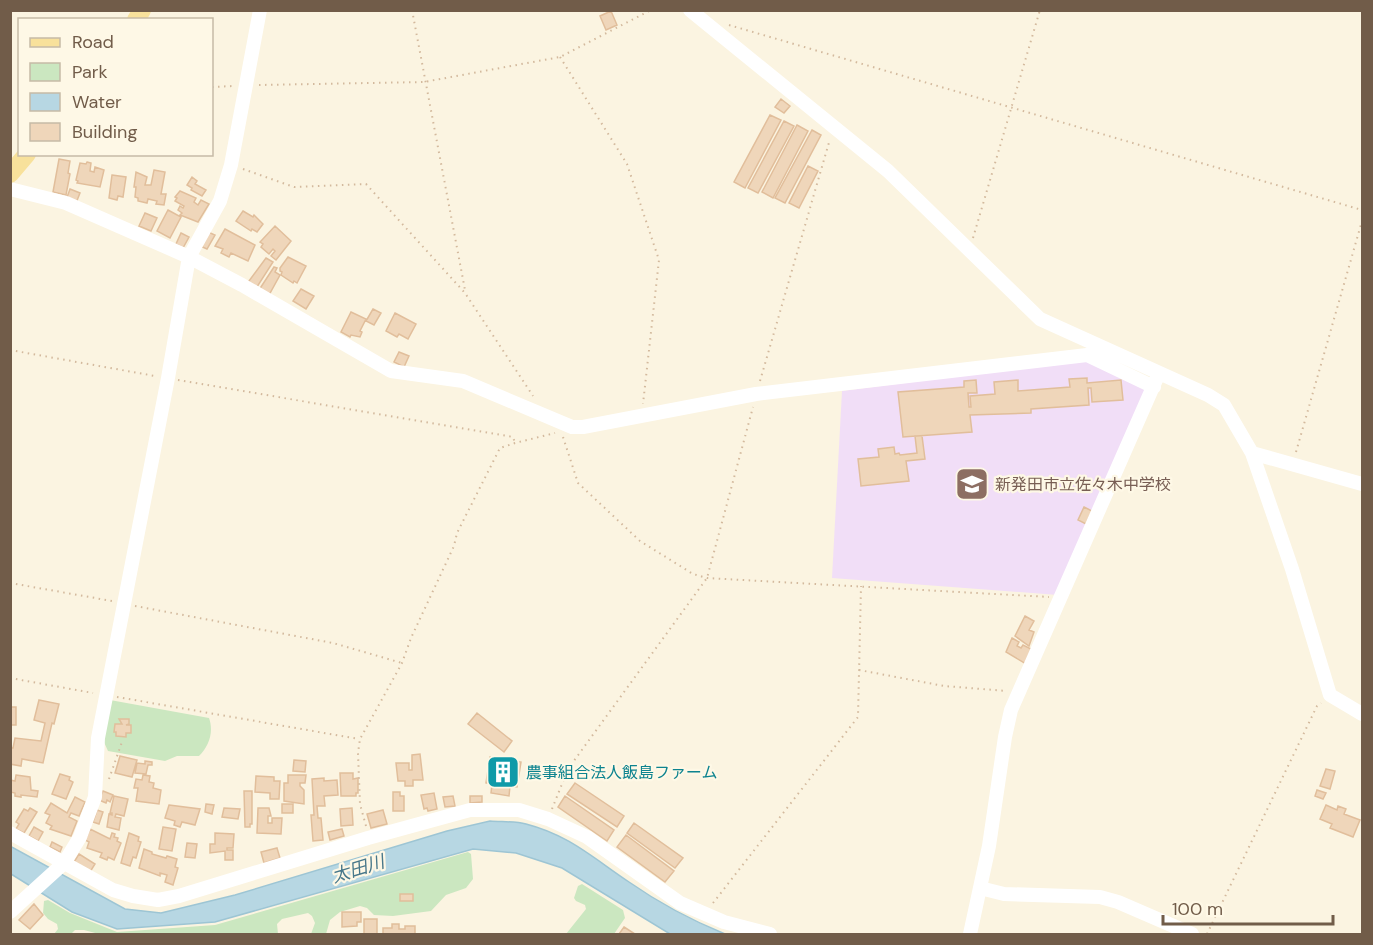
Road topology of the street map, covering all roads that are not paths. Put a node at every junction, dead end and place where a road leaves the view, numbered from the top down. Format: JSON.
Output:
{"nodes":[{"id":1,"x":260,"y":10,"type":"edge"},
{"id":2,"x":690,"y":10,"type":"edge"},
{"id":3,"x":25,"y":156,"type":"edge"},
{"id":4,"x":10,"y":174,"type":"edge"},
{"id":5,"x":10,"y":189,"type":"edge"},
{"id":6,"x":189,"y":257,"type":"junction"},
{"id":7,"x":1159,"y":372,"type":"junction"},
{"id":8,"x":1154,"y":387,"type":"junction"},
{"id":9,"x":1252,"y":453,"type":"junction"},
{"id":10,"x":1362,"y":484,"type":"edge"},
{"id":11,"x":1362,"y":714,"type":"edge"},
{"id":12,"x":10,"y":833,"type":"edge"},
{"id":13,"x":61,"y":866,"type":"junction"},
{"id":14,"x":980,"y":888,"type":"junction"},
{"id":15,"x":10,"y":912,"type":"edge"},
{"id":16,"x":770,"y":934,"type":"edge"},
{"id":17,"x":970,"y":934,"type":"edge"},
{"id":18,"x":1192,"y":934,"type":"edge"}],
"edges":[{"from":1,"to":6,"type":"street"},
{"from":2,"to":7,"type":"street"},
{"from":3,"to":4,"type":"main road"},
{"from":5,"to":6,"type":"street"},
{"from":6,"to":8,"type":"street"},
{"from":6,"to":13,"type":"street"},
{"from":7,"to":8,"type":"street"},
{"from":7,"to":9,"type":"street"},
{"from":8,"to":14,"type":"street"},
{"from":9,"to":10,"type":"street"},
{"from":9,"to":11,"type":"street"},
{"from":12,"to":13,"type":"street"},
{"from":13,"to":15,"type":"street"},
{"from":13,"to":16,"type":"street"},
{"from":14,"to":17,"type":"street"},
{"from":14,"to":18,"type":"street"}]}
